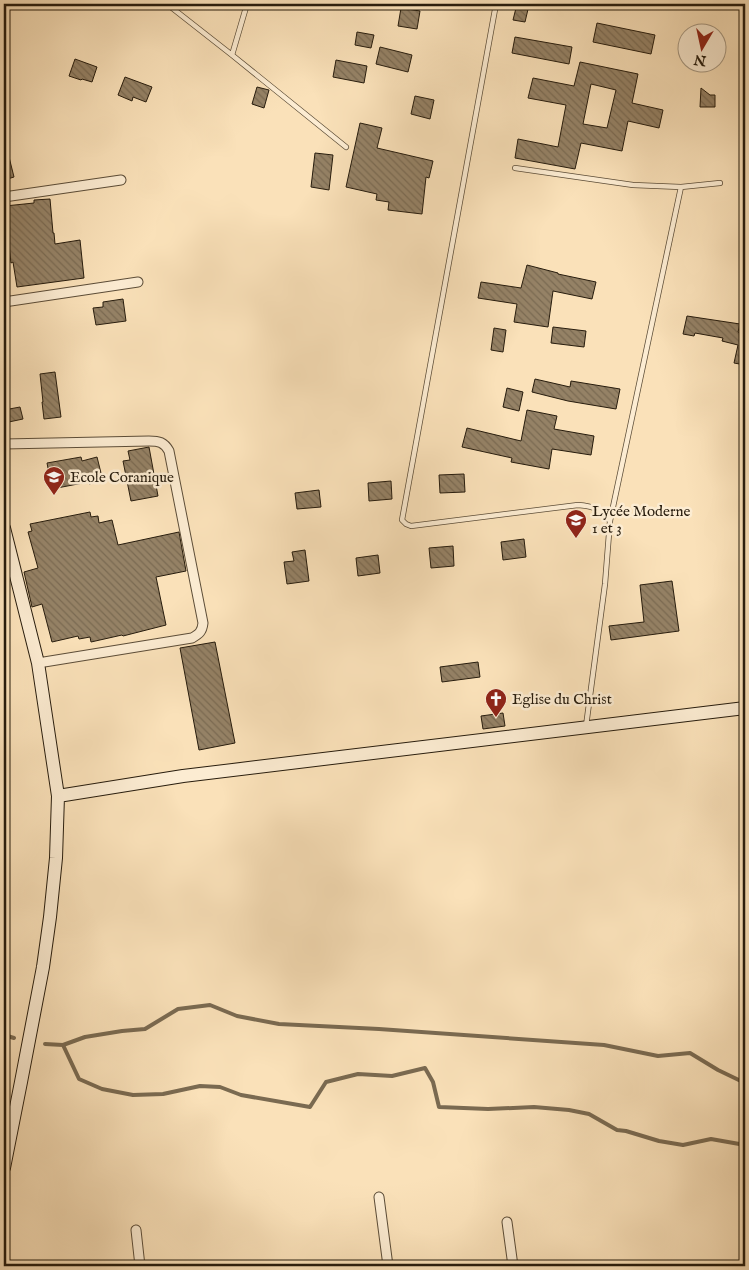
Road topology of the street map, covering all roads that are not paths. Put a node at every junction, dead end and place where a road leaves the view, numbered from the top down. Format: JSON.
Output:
{"nodes":[{"id":1,"x":167,"y":4,"type":"edge"},
{"id":2,"x":246,"y":4,"type":"edge"},
{"id":3,"x":496,"y":4,"type":"edge"},
{"id":4,"x":232,"y":54,"type":"junction"},
{"id":5,"x":346,"y":147,"type":"dead end"},
{"id":6,"x":515,"y":168,"type":"dead end"},
{"id":7,"x":121,"y":180,"type":"dead end"},
{"id":8,"x":720,"y":183,"type":"dead end"},
{"id":9,"x":681,"y":187,"type":"junction"},
{"id":10,"x":4,"y":197,"type":"edge"},
{"id":11,"x":138,"y":282,"type":"dead end"},
{"id":12,"x":4,"y":302,"type":"edge"},
{"id":13,"x":4,"y":444,"type":"edge"},
{"id":14,"x":610,"y":521,"type":"junction"},
{"id":15,"x":4,"y":528,"type":"edge"},
{"id":16,"x":38,"y":663,"type":"junction"},
{"id":17,"x":745,"y":708,"type":"edge"},
{"id":18,"x":586,"y":728,"type":"junction"},
{"id":19,"x":58,"y":796,"type":"junction"},
{"id":20,"x":4,"y":1168,"type":"edge"},
{"id":21,"x":379,"y":1197,"type":"dead end"},
{"id":22,"x":507,"y":1222,"type":"dead end"},
{"id":23,"x":136,"y":1230,"type":"dead end"},
{"id":24,"x":140,"y":1266,"type":"edge"},
{"id":25,"x":388,"y":1266,"type":"edge"},
{"id":26,"x":513,"y":1266,"type":"edge"}],
"edges":[{"from":1,"to":4,"type":"lane"},
{"from":2,"to":4,"type":"lane"},
{"from":3,"to":14,"type":"lane"},
{"from":4,"to":5,"type":"lane"},
{"from":6,"to":9,"type":"lane"},
{"from":7,"to":10,"type":"street"},
{"from":8,"to":9,"type":"lane"},
{"from":9,"to":14,"type":"lane"},
{"from":11,"to":12,"type":"street"},
{"from":13,"to":16,"type":"street"},
{"from":14,"to":18,"type":"lane"},
{"from":15,"to":16,"type":"street"},
{"from":16,"to":19,"type":"street"},
{"from":17,"to":18,"type":"street"},
{"from":18,"to":19,"type":"street"},
{"from":19,"to":20,"type":"street"},
{"from":21,"to":25,"type":"street"},
{"from":22,"to":26,"type":"street"},
{"from":23,"to":24,"type":"street"}]}
